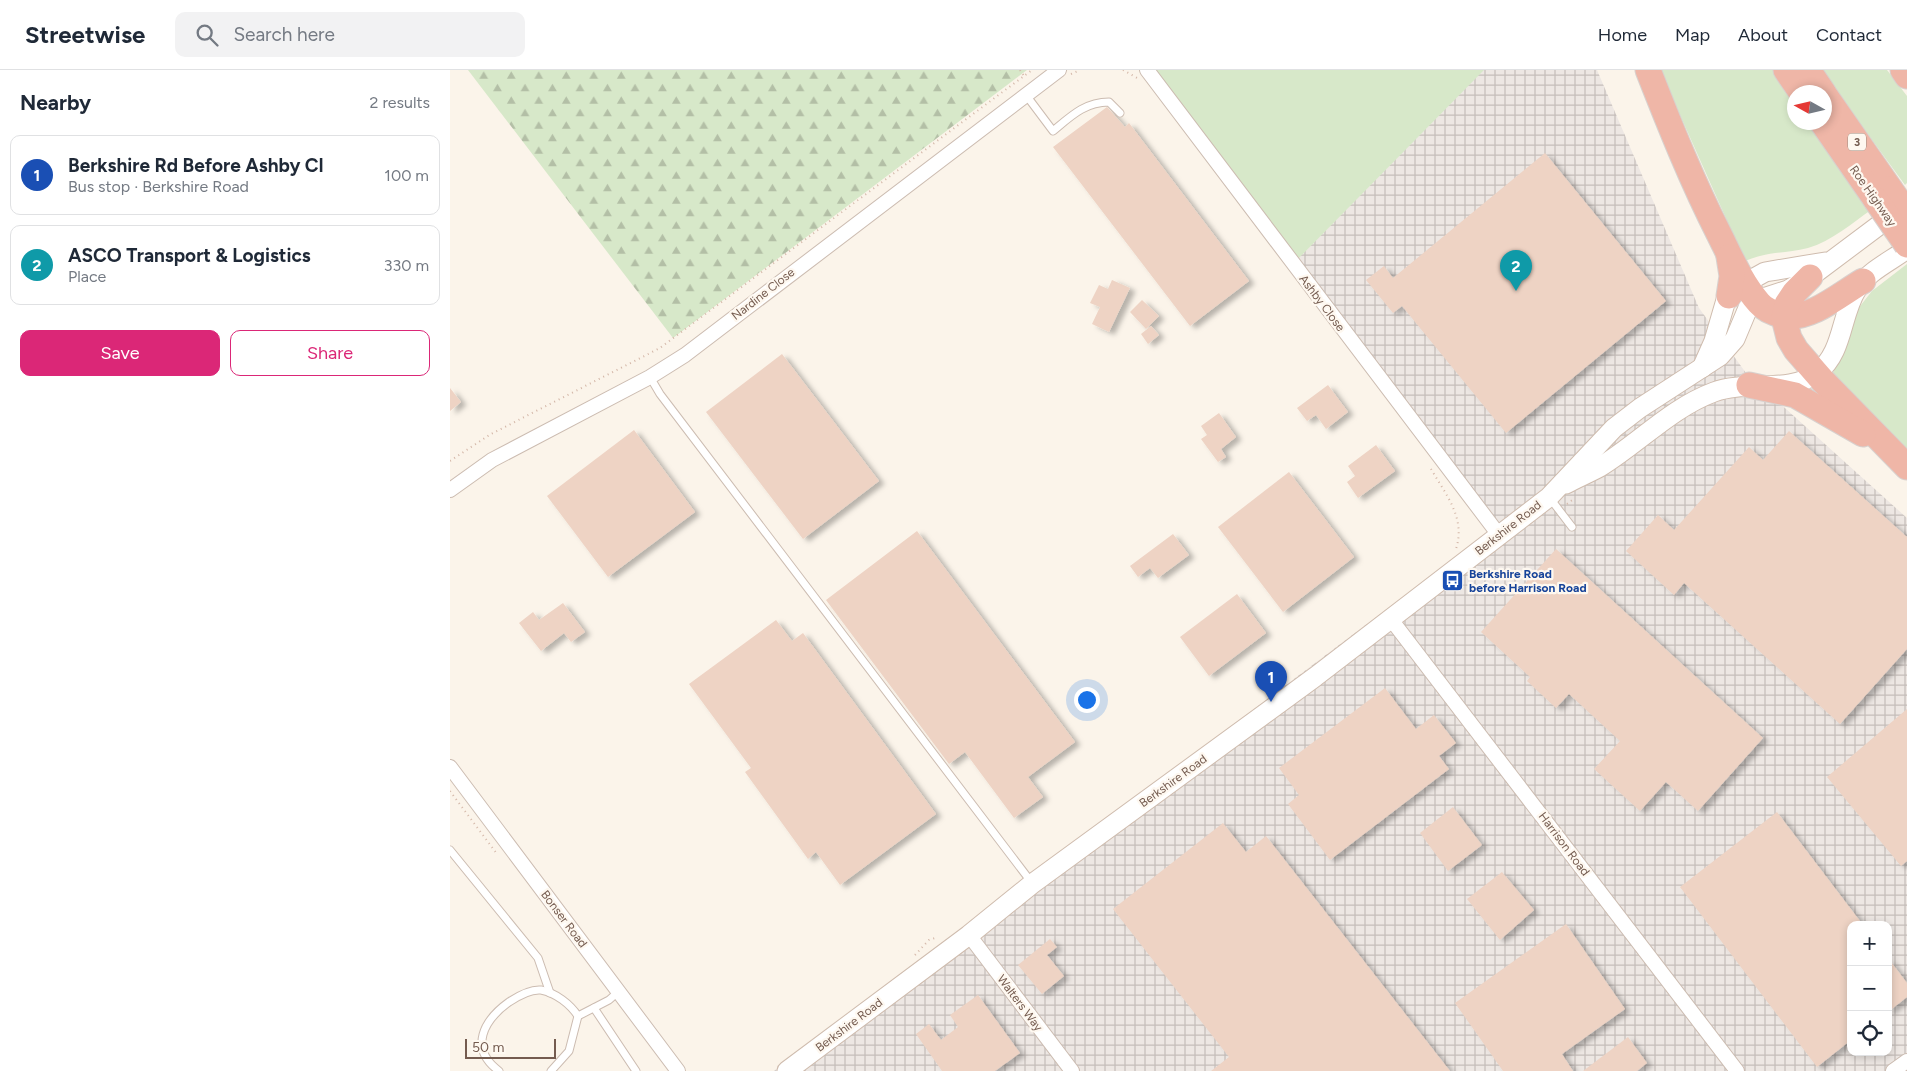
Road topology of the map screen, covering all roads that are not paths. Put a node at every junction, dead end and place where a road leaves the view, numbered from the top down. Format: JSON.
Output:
{"nodes":[{"id":1,"x":1059,"y":70,"type":"edge"},
{"id":2,"x":1147,"y":70,"type":"edge"},
{"id":3,"x":1648,"y":70,"type":"edge"},
{"id":4,"x":1786,"y":70,"type":"edge"},
{"id":5,"x":1808,"y":70,"type":"edge"},
{"id":6,"x":1903,"y":70,"type":"edge"},
{"id":7,"x":1907,"y":76,"type":"edge"},
{"id":8,"x":1796,"y":85,"type":"edge"},
{"id":9,"x":1818,"y":85,"type":"edge"},
{"id":10,"x":1026,"y":95,"type":"junction"},
{"id":11,"x":1832,"y":106,"type":"edge"},
{"id":12,"x":1120,"y":113,"type":"dead end"},
{"id":13,"x":1829,"y":130,"type":"edge"},
{"id":14,"x":1891,"y":198,"type":"edge"},
{"id":15,"x":1907,"y":213,"type":"edge"},
{"id":16,"x":1907,"y":245,"type":"edge"},
{"id":17,"x":1907,"y":249,"type":"edge"},
{"id":18,"x":1839,"y":256,"type":"junction"},
{"id":19,"x":1810,"y":276,"type":"junction"},
{"id":20,"x":1863,"y":281,"type":"junction"},
{"id":21,"x":1744,"y":292,"type":"junction"},
{"id":22,"x":1784,"y":316,"type":"junction"},
{"id":23,"x":1702,"y":368,"type":"junction"},
{"id":24,"x":1817,"y":374,"type":"junction"},
{"id":25,"x":650,"y":377,"type":"junction"},
{"id":26,"x":1749,"y":385,"type":"junction"},
{"id":27,"x":1889,"y":449,"type":"junction"},
{"id":28,"x":1907,"y":467,"type":"edge"},
{"id":29,"x":450,"y":490,"type":"edge"},
{"id":30,"x":1552,"y":493,"type":"junction"},
{"id":31,"x":1572,"y":527,"type":"dead end"},
{"id":32,"x":1498,"y":535,"type":"junction"},
{"id":33,"x":1390,"y":618,"type":"junction"},
{"id":34,"x":450,"y":767,"type":"edge"},
{"id":35,"x":450,"y":850,"type":"edge"},
{"id":36,"x":1032,"y":884,"type":"junction"},
{"id":37,"x":969,"y":935,"type":"junction"},
{"id":38,"x":618,"y":992,"type":"junction"},
{"id":39,"x":550,"y":993,"type":"junction"},
{"id":40,"x":594,"y":1008,"type":"junction"},
{"id":41,"x":578,"y":1016,"type":"junction"},
{"id":42,"x":1907,"y":1061,"type":"edge"},
{"id":43,"x":499,"y":1071,"type":"edge"},
{"id":44,"x":551,"y":1071,"type":"edge"},
{"id":45,"x":636,"y":1071,"type":"edge"},
{"id":46,"x":678,"y":1071,"type":"edge"},
{"id":47,"x":788,"y":1071,"type":"edge"},
{"id":48,"x":1072,"y":1071,"type":"edge"},
{"id":49,"x":1737,"y":1071,"type":"edge"},
{"id":50,"x":1893,"y":1071,"type":"edge"}],
"edges":[{"from":1,"to":10,"type":"street","name":"Nardine Close"},
{"from":2,"to":32,"type":"street","name":"Ashby Close"},
{"from":3,"to":21,"type":"highway"},
{"from":4,"to":8,"type":"highway"},
{"from":5,"to":9,"type":"highway","name":"Roe Highway","number":"3"},
{"from":6,"to":7,"type":"highway"},
{"from":10,"to":12,"type":"lane"},
{"from":10,"to":25,"type":"street","name":"Nardine Close"},
{"from":11,"to":14,"type":"highway","name":"Roe Highway","number":"3"},
{"from":13,"to":14,"type":"highway","name":"Roe Highway","number":"3"},
{"from":14,"to":15,"type":"highway","name":"Roe Highway","number":"3","bridge":true},
{"from":14,"to":16,"type":"highway","name":"Roe Highway","number":"3","bridge":true},
{"from":14,"to":18,"type":"main road"},
{"from":17,"to":20,"type":"main road"},
{"from":18,"to":19,"type":"main road"},
{"from":18,"to":21,"type":"main road"},
{"from":19,"to":21,"type":"main road"},
{"from":19,"to":22,"type":"highway"},
{"from":20,"to":22,"type":"highway"},
{"from":20,"to":24,"type":"main road"},
{"from":21,"to":22,"type":"highway"},
{"from":21,"to":23,"type":"main road"},
{"from":21,"to":23,"type":"main road","name":"Berkshire Road"},
{"from":22,"to":24,"type":"highway"},
{"from":23,"to":30,"type":"main road","name":"Berkshire Road"},
{"from":24,"to":26,"type":"main road","name":"Berkshire Road"},
{"from":24,"to":27,"type":"highway"},
{"from":25,"to":29,"type":"street","name":"Nardine Close"},
{"from":25,"to":36,"type":"lane"},
{"from":26,"to":27,"type":"highway"},
{"from":26,"to":30,"type":"main road","name":"Berkshire Road"},
{"from":27,"to":28,"type":"highway"},
{"from":30,"to":31,"type":"lane"},
{"from":30,"to":32,"type":"main road","name":"Berkshire Road"},
{"from":32,"to":33,"type":"main road","name":"Berkshire Road"},
{"from":33,"to":36,"type":"main road","name":"Berkshire Road"},
{"from":33,"to":49,"type":"street","name":"Harrison Road"},
{"from":34,"to":38,"type":"street","name":"Bonser Road"},
{"from":35,"to":39,"type":"lane"},
{"from":36,"to":37,"type":"main road","name":"Berkshire Road"},
{"from":37,"to":47,"type":"main road","name":"Berkshire Road"},
{"from":37,"to":48,"type":"street","name":"Walters Way"},
{"from":38,"to":40,"type":"lane"},
{"from":38,"to":46,"type":"street","name":"Bonser Road"},
{"from":39,"to":41,"type":"lane"},
{"from":39,"to":43,"type":"lane"},
{"from":40,"to":41,"type":"lane"},
{"from":40,"to":45,"type":"lane"},
{"from":41,"to":44,"type":"lane"},
{"from":42,"to":50,"type":"street"}]}
